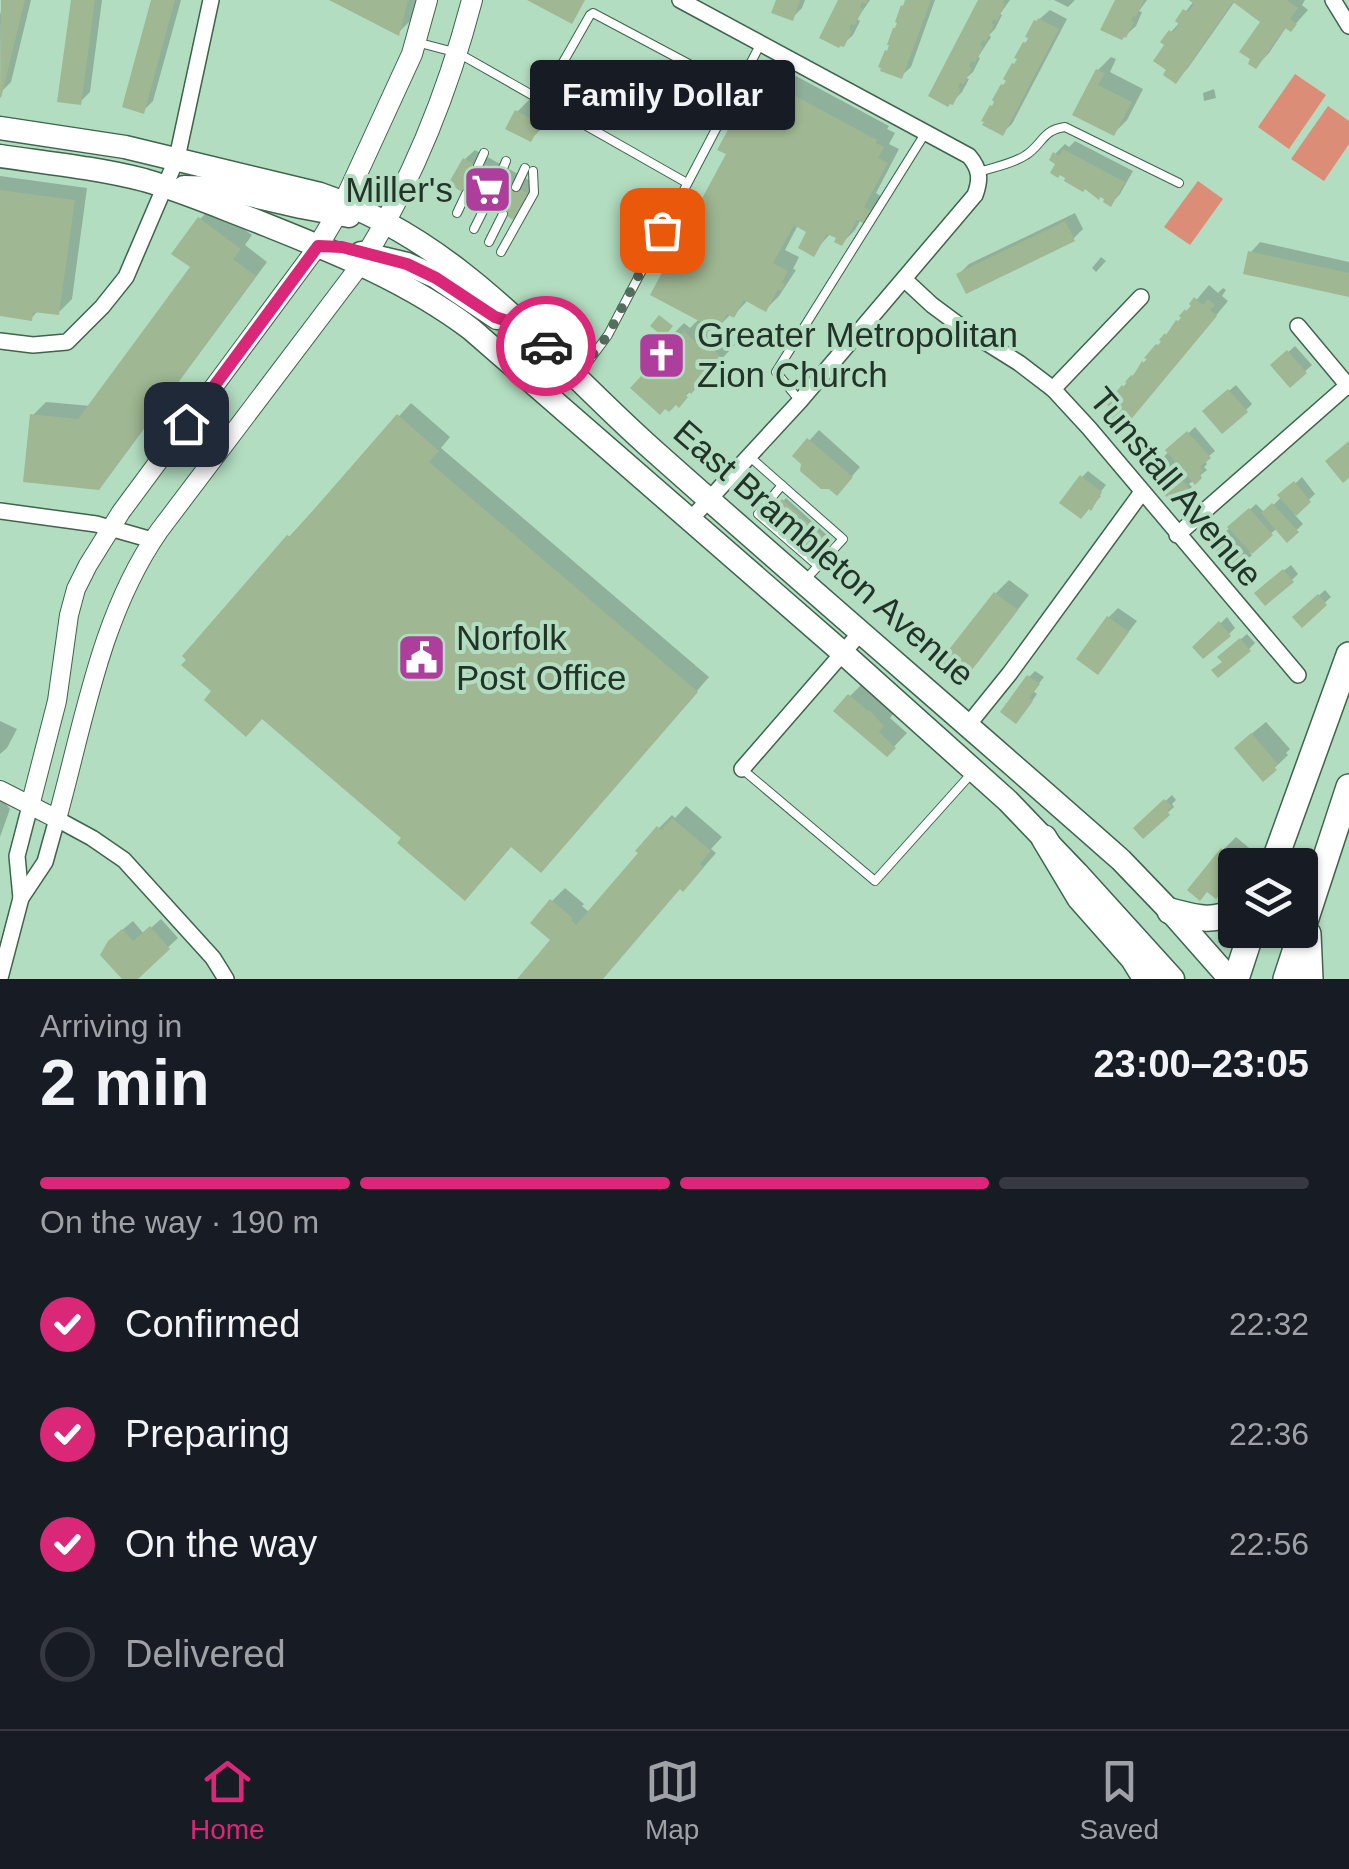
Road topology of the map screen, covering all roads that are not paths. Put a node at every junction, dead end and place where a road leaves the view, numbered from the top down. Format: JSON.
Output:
{"nodes":[{"id":1,"x":211,"y":0,"type":"edge"},
{"id":2,"x":427,"y":0,"type":"edge"},
{"id":3,"x":472,"y":0,"type":"edge"},
{"id":4,"x":680,"y":0,"type":"edge"},
{"id":5,"x":1333,"y":0,"type":"edge"},
{"id":6,"x":1349,"y":26,"type":"edge"},
{"id":7,"x":416,"y":42,"type":"junction"},
{"id":8,"x":760,"y":44,"type":"junction"},
{"id":9,"x":458,"y":53,"type":"junction"},
{"id":10,"x":736,"y":89,"type":"junction"},
{"id":11,"x":541,"y":101,"type":"junction"},
{"id":12,"x":0,"y":128,"type":"edge"},
{"id":13,"x":926,"y":132,"type":"junction"},
{"id":14,"x":484,"y":152,"type":"dead end"},
{"id":15,"x":0,"y":156,"type":"edge"},
{"id":16,"x":177,"y":158,"type":"junction"},
{"id":17,"x":506,"y":160,"type":"dead end"},
{"id":18,"x":478,"y":166,"type":"dead end"},
{"id":19,"x":979,"y":172,"type":"junction"},
{"id":20,"x":499,"y":178,"type":"dead end"},
{"id":21,"x":687,"y":183,"type":"junction"},
{"id":22,"x":1179,"y":183,"type":"dead end"},
{"id":23,"x":516,"y":186,"type":"dead end"},
{"id":24,"x":164,"y":187,"type":"junction"},
{"id":25,"x":466,"y":194,"type":"dead end"},
{"id":26,"x":486,"y":205,"type":"dead end"},
{"id":27,"x":341,"y":208,"type":"junction"},
{"id":28,"x":457,"y":213,"type":"dead end"},
{"id":29,"x":503,"y":214,"type":"dead end"},
{"id":30,"x":387,"y":222,"type":"junction"},
{"id":31,"x":474,"y":229,"type":"dead end"},
{"id":32,"x":489,"y":242,"type":"dead end"},
{"id":33,"x":318,"y":246,"type":"junction"},
{"id":34,"x":501,"y":252,"type":"dead end"},
{"id":35,"x":364,"y":259,"type":"junction"},
{"id":36,"x":904,"y":278,"type":"junction"},
{"id":37,"x":1141,"y":297,"type":"dead end"},
{"id":38,"x":1298,"y":326,"type":"dead end"},
{"id":39,"x":526,"y":327,"type":"junction"},
{"id":40,"x":0,"y":341,"type":"edge"},
{"id":41,"x":576,"y":377,"type":"junction"},
{"id":42,"x":1349,"y":386,"type":"edge"},
{"id":43,"x":1053,"y":389,"type":"junction"},
{"id":44,"x":800,"y":401,"type":"junction"},
{"id":45,"x":750,"y":456,"type":"junction"},
{"id":46,"x":785,"y":487,"type":"junction"},
{"id":47,"x":1142,"y":492,"type":"junction"},
{"id":48,"x":796,"y":498,"type":"junction"},
{"id":49,"x":710,"y":500,"type":"junction"},
{"id":50,"x":784,"y":500,"type":"dead end"},
{"id":51,"x":793,"y":508,"type":"dead end"},
{"id":52,"x":808,"y":508,"type":"junction"},
{"id":53,"x":0,"y":510,"type":"edge"},
{"id":54,"x":690,"y":520,"type":"junction"},
{"id":55,"x":805,"y":520,"type":"dead end"},
{"id":56,"x":822,"y":520,"type":"junction"},
{"id":57,"x":751,"y":522,"type":"junction"},
{"id":58,"x":110,"y":528,"type":"junction"},
{"id":59,"x":819,"y":532,"type":"dead end"},
{"id":60,"x":1177,"y":535,"type":"junction"},
{"id":61,"x":152,"y":540,"type":"junction"},
{"id":62,"x":812,"y":565,"type":"junction"},
{"id":63,"x":861,"y":632,"type":"junction"},
{"id":64,"x":843,"y":653,"type":"junction"},
{"id":65,"x":1349,"y":655,"type":"edge"},
{"id":66,"x":1298,"y":675,"type":"dead end"},
{"id":67,"x":968,"y":725,"type":"junction"},
{"id":68,"x":742,"y":769,"type":"joint"},
{"id":69,"x":974,"y":771,"type":"junction"},
{"id":70,"x":1349,"y":787,"type":"edge"},
{"id":71,"x":0,"y":790,"type":"edge"},
{"id":72,"x":30,"y":806,"type":"junction"},
{"id":73,"x":57,"y":820,"type":"junction"},
{"id":74,"x":1284,"y":829,"type":"junction"},
{"id":75,"x":1044,"y":838,"type":"junction"},
{"id":76,"x":1273,"y":848,"type":"edge"},
{"id":77,"x":1278,"y":848,"type":"edge"},
{"id":78,"x":1318,"y":880,"type":"edge"},
{"id":79,"x":21,"y":898,"type":"junction"},
{"id":80,"x":1170,"y":911,"type":"junction"},
{"id":81,"x":1218,"y":917,"type":"edge"},
{"id":82,"x":1245,"y":948,"type":"edge"},
{"id":83,"x":1296,"y":948,"type":"edge"},
{"id":84,"x":1309,"y":948,"type":"edge"},
{"id":85,"x":0,"y":978,"type":"edge"},
{"id":86,"x":226,"y":979,"type":"edge"},
{"id":87,"x":1146,"y":979,"type":"edge"},
{"id":88,"x":1173,"y":979,"type":"edge"},
{"id":89,"x":1233,"y":979,"type":"edge"},
{"id":90,"x":1286,"y":979,"type":"edge"},
{"id":91,"x":1310,"y":979,"type":"edge"}],
"edges":[{"from":1,"to":16,"type":"street"},
{"from":2,"to":7,"type":"main road"},
{"from":3,"to":9,"type":"main road"},
{"from":4,"to":8,"type":"street"},
{"from":5,"to":6,"type":"street"},
{"from":7,"to":9,"type":"lane"},
{"from":7,"to":27,"type":"main road"},
{"from":8,"to":10,"type":"lane"},
{"from":8,"to":13,"type":"street"},
{"from":9,"to":11,"type":"lane"},
{"from":9,"to":30,"type":"main road"},
{"from":10,"to":11,"type":"lane"},
{"from":10,"to":21,"type":"lane"},
{"from":11,"to":21,"type":"lane"},
{"from":12,"to":16,"type":"main road","name":"East Brambleton Avenue"},
{"from":13,"to":19,"type":"street"},
{"from":13,"to":44,"type":"lane"},
{"from":14,"to":18,"type":"lane"},
{"from":15,"to":24,"type":"main road","name":"East Brambleton Avenue"},
{"from":16,"to":24,"type":"street"},
{"from":16,"to":27,"type":"main road","name":"East Brambleton Avenue"},
{"from":17,"to":20,"type":"lane"},
{"from":19,"to":22,"type":"lane"},
{"from":19,"to":36,"type":"street"},
{"from":21,"to":41,"type":"lane"},
{"from":23,"to":34,"type":"lane"},
{"from":24,"to":27,"type":"main road"},
{"from":24,"to":33,"type":"main road","name":"East Brambleton Avenue"},
{"from":24,"to":40,"type":"street"},
{"from":25,"to":28,"type":"lane"},
{"from":26,"to":31,"type":"lane"},
{"from":27,"to":30,"type":"main road","name":"East Brambleton Avenue"},
{"from":27,"to":33,"type":"main road"},
{"from":29,"to":32,"type":"lane"},
{"from":30,"to":35,"type":"main road"},
{"from":30,"to":39,"type":"main road","name":"East Brambleton Avenue"},
{"from":33,"to":35,"type":"main road","name":"East Brambleton Avenue"},
{"from":33,"to":58,"type":"street"},
{"from":35,"to":39,"type":"main road"},
{"from":35,"to":54,"type":"main road","name":"East Brambleton Avenue"},
{"from":35,"to":61,"type":"street"},
{"from":36,"to":43,"type":"street"},
{"from":36,"to":44,"type":"street"},
{"from":37,"to":43,"type":"street","name":"Tunstall Avenue"},
{"from":38,"to":42,"type":"street"},
{"from":39,"to":41,"type":"main road","name":"East Brambleton Avenue"},
{"from":41,"to":49,"type":"main road","name":"East Brambleton Avenue"},
{"from":42,"to":60,"type":"street"},
{"from":43,"to":47,"type":"street","name":"Tunstall Avenue"},
{"from":44,"to":45,"type":"street"},
{"from":45,"to":46,"type":"lane"},
{"from":45,"to":49,"type":"street"},
{"from":46,"to":48,"type":"lane"},
{"from":46,"to":50,"type":"lane"},
{"from":46,"to":57,"type":"lane"},
{"from":47,"to":60,"type":"street","name":"Tunstall Avenue"},
{"from":47,"to":67,"type":"street"},
{"from":48,"to":51,"type":"lane"},
{"from":48,"to":52,"type":"lane"},
{"from":49,"to":54,"type":"street"},
{"from":49,"to":57,"type":"main road","name":"East Brambleton Avenue"},
{"from":52,"to":55,"type":"lane"},
{"from":52,"to":56,"type":"lane"},
{"from":53,"to":58,"type":"street"},
{"from":54,"to":64,"type":"main road","name":"East Brambleton Avenue"},
{"from":56,"to":59,"type":"lane"},
{"from":56,"to":62,"type":"lane"},
{"from":57,"to":62,"type":"main road","name":"East Brambleton Avenue"},
{"from":57,"to":62,"type":"lane"},
{"from":58,"to":61,"type":"street"},
{"from":58,"to":72,"type":"street"},
{"from":60,"to":66,"type":"street","name":"Tunstall Avenue"},
{"from":61,"to":73,"type":"street"},
{"from":62,"to":63,"type":"main road","name":"East Brambleton Avenue"},
{"from":63,"to":64,"type":"street"},
{"from":63,"to":67,"type":"main road","name":"East Brambleton Avenue"},
{"from":64,"to":68,"type":"street"},
{"from":64,"to":69,"type":"main road","name":"East Brambleton Avenue"},
{"from":65,"to":74,"type":"highway"},
{"from":67,"to":80,"type":"main road","name":"East Brambleton Avenue"},
{"from":68,"to":69,"type":"lane"},
{"from":69,"to":75,"type":"main road","name":"East Brambleton Avenue"},
{"from":70,"to":78,"type":"highway"},
{"from":71,"to":72,"type":"street"},
{"from":72,"to":73,"type":"street"},
{"from":72,"to":79,"type":"street"},
{"from":73,"to":79,"type":"street"},
{"from":73,"to":86,"type":"street"},
{"from":74,"to":76,"type":"highway"},
{"from":74,"to":77,"type":"highway"},
{"from":75,"to":87,"type":"highway"},
{"from":75,"to":88,"type":"main road","name":"East Brambleton Avenue"},
{"from":79,"to":85,"type":"street"},
{"from":80,"to":81,"type":"highway"},
{"from":80,"to":89,"type":"main road","name":"East Brambleton Avenue"},
{"from":82,"to":89,"type":"highway"},
{"from":83,"to":90,"type":"highway"},
{"from":84,"to":91,"type":"highway"}]}
